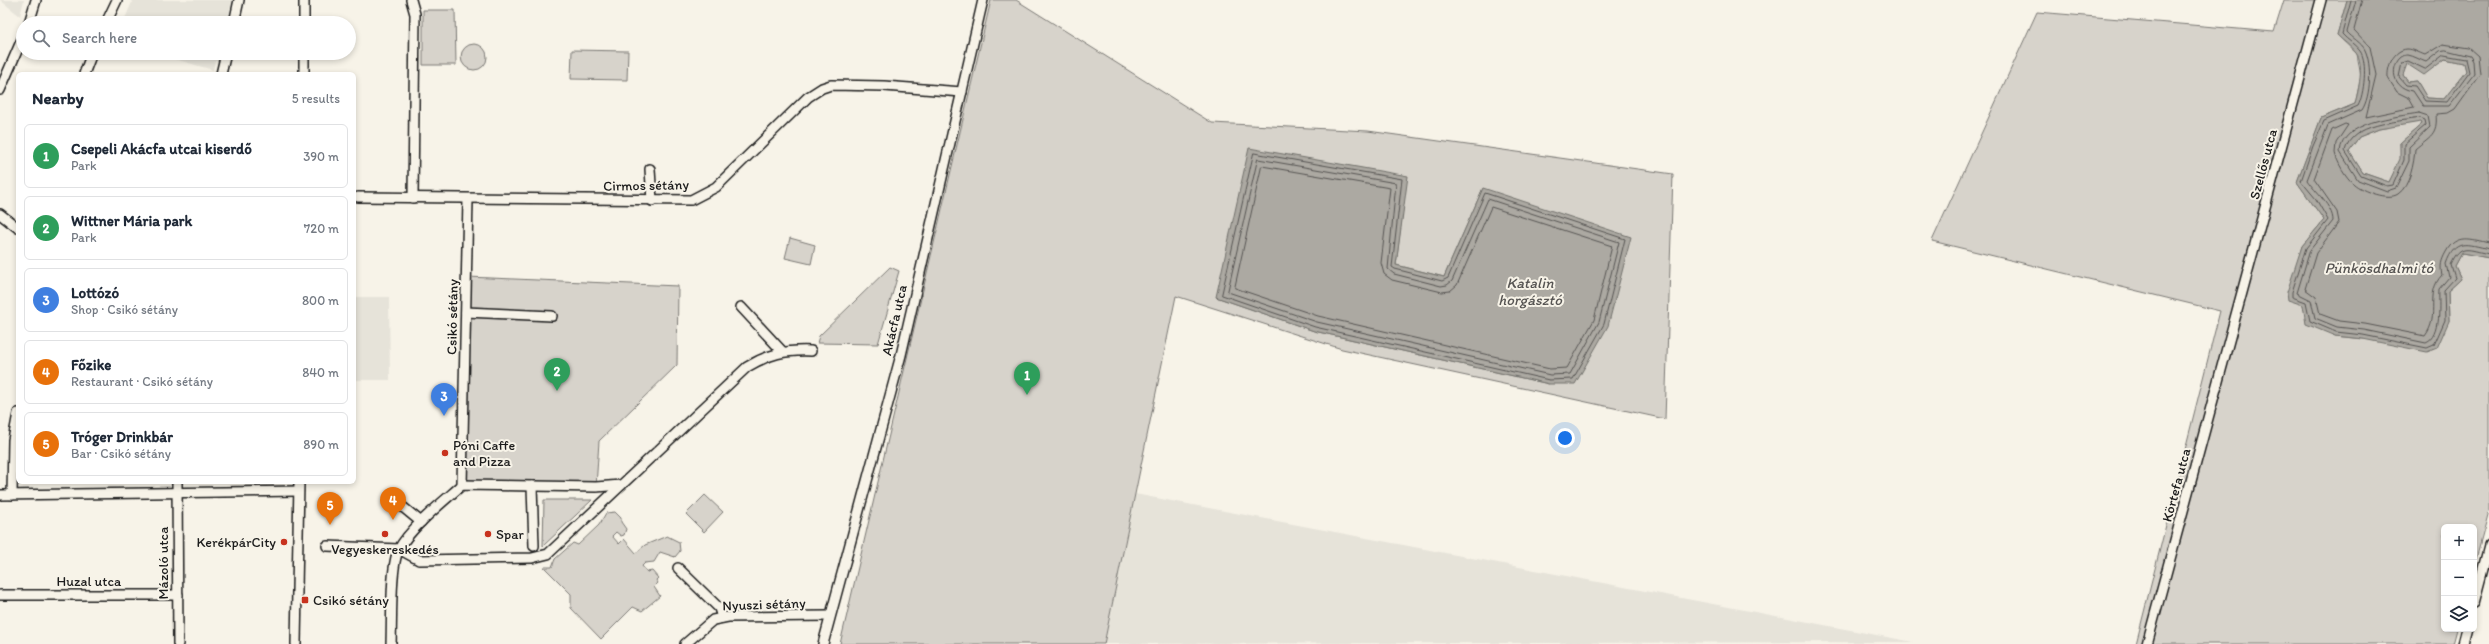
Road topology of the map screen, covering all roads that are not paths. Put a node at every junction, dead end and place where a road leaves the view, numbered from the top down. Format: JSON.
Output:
{"nodes":[{"id":1,"x":36,"y":0,"type":"edge"},
{"id":2,"x":117,"y":0,"type":"edge"},
{"id":3,"x":239,"y":0,"type":"edge"},
{"id":4,"x":304,"y":0,"type":"edge"},
{"id":5,"x":411,"y":0,"type":"edge"},
{"id":6,"x":983,"y":0,"type":"edge"},
{"id":7,"x":2321,"y":0,"type":"edge"},
{"id":8,"x":31,"y":16,"type":"edge"},
{"id":9,"x":109,"y":16,"type":"edge"},
{"id":10,"x":236,"y":16,"type":"edge"},
{"id":11,"x":304,"y":16,"type":"edge"},
{"id":12,"x":16,"y":53,"type":"edge"},
{"id":13,"x":89,"y":60,"type":"edge"},
{"id":14,"x":224,"y":60,"type":"edge"},
{"id":15,"x":304,"y":60,"type":"edge"},
{"id":16,"x":85,"y":72,"type":"edge"},
{"id":17,"x":221,"y":72,"type":"edge"},
{"id":18,"x":304,"y":72,"type":"edge"},
{"id":19,"x":0,"y":90,"type":"edge"},
{"id":20,"x":962,"y":92,"type":"junction"},
{"id":21,"x":650,"y":169,"type":"dead end"},
{"id":22,"x":358,"y":197,"type":"dead end"},
{"id":23,"x":413,"y":198,"type":"junction"},
{"id":24,"x":468,"y":198,"type":"junction"},
{"id":25,"x":652,"y":201,"type":"junction"},
{"id":26,"x":0,"y":214,"type":"edge"},
{"id":27,"x":16,"y":226,"type":"edge"},
{"id":28,"x":741,"y":307,"type":"dead end"},
{"id":29,"x":466,"y":312,"type":"junction"},
{"id":30,"x":552,"y":316,"type":"dead end"},
{"id":31,"x":2232,"y":334,"type":"joint"},
{"id":32,"x":782,"y":351,"type":"junction"},
{"id":33,"x":811,"y":351,"type":"dead end"},
{"id":34,"x":16,"y":424,"type":"edge"},
{"id":35,"x":177,"y":484,"type":"edge"},
{"id":36,"x":462,"y":485,"type":"junction"},
{"id":37,"x":622,"y":485,"type":"junction"},
{"id":38,"x":298,"y":486,"type":"edge"},
{"id":39,"x":532,"y":486,"type":"junction"},
{"id":40,"x":177,"y":492,"type":"junction"},
{"id":41,"x":12,"y":495,"type":"junction"},
{"id":42,"x":0,"y":496,"type":"edge"},
{"id":43,"x":404,"y":508,"type":"dead end"},
{"id":44,"x":421,"y":522,"type":"junction"},
{"id":45,"x":327,"y":546,"type":"dead end"},
{"id":46,"x":534,"y":546,"type":"dead end"},
{"id":47,"x":2489,"y":546,"type":"edge"},
{"id":48,"x":398,"y":549,"type":"junction"},
{"id":49,"x":678,"y":568,"type":"dead end"},
{"id":50,"x":0,"y":595,"type":"edge"},
{"id":51,"x":178,"y":595,"type":"junction"},
{"id":52,"x":2476,"y":596,"type":"edge"},
{"id":53,"x":830,"y":616,"type":"junction"},
{"id":54,"x":722,"y":618,"type":"junction"},
{"id":55,"x":2466,"y":632,"type":"edge"},
{"id":56,"x":178,"y":644,"type":"edge"},
{"id":57,"x":296,"y":644,"type":"edge"},
{"id":58,"x":391,"y":644,"type":"edge"},
{"id":59,"x":685,"y":644,"type":"edge"},
{"id":60,"x":823,"y":644,"type":"edge"},
{"id":61,"x":2147,"y":644,"type":"edge"},
{"id":62,"x":2463,"y":644,"type":"edge"}],
"edges":[{"from":1,"to":8,"type":"street"},
{"from":2,"to":9,"type":"street"},
{"from":3,"to":10,"type":"street"},
{"from":4,"to":11,"type":"street"},
{"from":5,"to":23,"type":"street"},
{"from":6,"to":20,"type":"street","name":"Akácfa utca"},
{"from":7,"to":31,"type":"street","name":"Szellős utca"},
{"from":12,"to":19,"type":"street"},
{"from":13,"to":16,"type":"street"},
{"from":14,"to":17,"type":"street"},
{"from":15,"to":18,"type":"street"},
{"from":20,"to":25,"type":"street","name":"Cirmos sétány"},
{"from":20,"to":53,"type":"street","name":"Akácfa utca"},
{"from":21,"to":25,"type":"street"},
{"from":22,"to":23,"type":"street","name":"Cirmos sétány"},
{"from":23,"to":24,"type":"street","name":"Cirmos sétány"},
{"from":24,"to":25,"type":"street","name":"Cirmos sétány"},
{"from":24,"to":29,"type":"street","name":"Csikó sétány"},
{"from":26,"to":27,"type":"street"},
{"from":28,"to":32,"type":"street"},
{"from":29,"to":30,"type":"street"},
{"from":29,"to":36,"type":"street","name":"Csikó sétány"},
{"from":31,"to":61,"type":"street","name":"Körtefa utca"},
{"from":32,"to":33,"type":"street"},
{"from":32,"to":37,"type":"street"},
{"from":34,"to":41,"type":"street"},
{"from":35,"to":40,"type":"street","name":"Mázoló utca"},
{"from":36,"to":39,"type":"street"},
{"from":36,"to":44,"type":"street"},
{"from":37,"to":39,"type":"street"},
{"from":37,"to":48,"type":"street"},
{"from":38,"to":40,"type":"street"},
{"from":38,"to":57,"type":"street"},
{"from":39,"to":46,"type":"street"},
{"from":40,"to":41,"type":"street"},
{"from":40,"to":51,"type":"street","name":"Mázoló utca"},
{"from":41,"to":42,"type":"street"},
{"from":43,"to":44,"type":"street"},
{"from":44,"to":48,"type":"street"},
{"from":45,"to":48,"type":"street"},
{"from":47,"to":52,"type":"street"},
{"from":48,"to":58,"type":"street"},
{"from":49,"to":54,"type":"street"},
{"from":50,"to":51,"type":"street","name":"Huzal utca"},
{"from":51,"to":56,"type":"street","name":"Mázoló utca"},
{"from":53,"to":54,"type":"street","name":"Nyuszi sétány"},
{"from":53,"to":60,"type":"street","name":"Akácfa utca"},
{"from":54,"to":59,"type":"street","name":"Nyuszi sétány"},
{"from":55,"to":62,"type":"street"}]}
